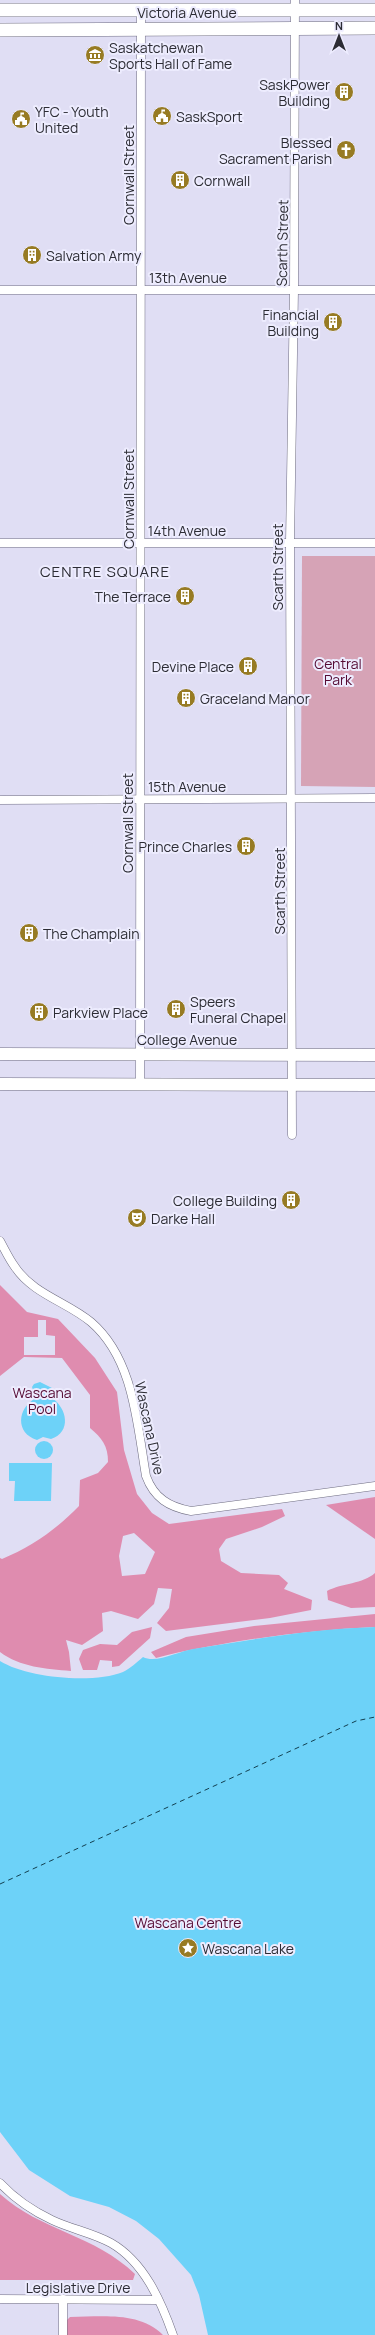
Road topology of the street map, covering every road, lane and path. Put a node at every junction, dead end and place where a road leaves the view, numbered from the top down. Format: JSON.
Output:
{"nodes":[{"id":1,"x":295,"y":5,"type":"edge"},
{"id":2,"x":0,"y":10,"type":"edge"},
{"id":3,"x":141,"y":10,"type":"junction"},
{"id":4,"x":375,"y":10,"type":"edge"},
{"id":5,"x":141,"y":28,"type":"junction"},
{"id":6,"x":296,"y":28,"type":"junction"},
{"id":7,"x":375,"y":28,"type":"edge"},
{"id":8,"x":0,"y":30,"type":"edge"},
{"id":9,"x":0,"y":290,"type":"edge"},
{"id":10,"x":141,"y":290,"type":"junction"},
{"id":11,"x":294,"y":290,"type":"junction"},
{"id":12,"x":375,"y":290,"type":"edge"},
{"id":13,"x":141,"y":543,"type":"junction"},
{"id":14,"x":290,"y":543,"type":"junction"},
{"id":15,"x":375,"y":543,"type":"edge"},
{"id":16,"x":0,"y":544,"type":"edge"},
{"id":17,"x":375,"y":798,"type":"edge"},
{"id":18,"x":140,"y":799,"type":"junction"},
{"id":19,"x":292,"y":799,"type":"junction"},
{"id":20,"x":0,"y":800,"type":"edge"},
{"id":21,"x":293,"y":1053,"type":"junction"},
{"id":22,"x":0,"y":1054,"type":"edge"},
{"id":23,"x":140,"y":1054,"type":"junction"},
{"id":24,"x":375,"y":1055,"type":"edge"},
{"id":25,"x":0,"y":1084,"type":"edge"},
{"id":26,"x":140,"y":1084,"type":"junction"},
{"id":27,"x":293,"y":1085,"type":"junction"},
{"id":28,"x":375,"y":1085,"type":"edge"},
{"id":29,"x":292,"y":1135,"type":"dead end"},
{"id":30,"x":0,"y":1241,"type":"edge"},
{"id":31,"x":375,"y":1486,"type":"edge"},
{"id":32,"x":0,"y":2183,"type":"edge"},
{"id":33,"x":0,"y":2299,"type":"edge"},
{"id":34,"x":63,"y":2300,"type":"junction"},
{"id":35,"x":157,"y":2300,"type":"junction"},
{"id":36,"x":63,"y":2335,"type":"edge"},
{"id":37,"x":173,"y":2335,"type":"edge"}],
"edges":[{"from":1,"to":3,"type":"main road","name":"Victoria Avenue"},
{"from":1,"to":4,"type":"main road","name":"Victoria Avenue"},
{"from":1,"to":6,"type":"street","name":"Scarth Street"},
{"from":2,"to":3,"type":"main road","name":"Victoria Avenue"},
{"from":3,"to":5,"type":"street","name":"Cornwall Street"},
{"from":5,"to":6,"type":"main road","name":"Victoria Avenue"},
{"from":5,"to":8,"type":"main road","name":"Victoria Avenue"},
{"from":5,"to":10,"type":"street","name":"Cornwall Street"},
{"from":6,"to":7,"type":"main road","name":"Victoria Avenue"},
{"from":6,"to":11,"type":"street","name":"Scarth Street"},
{"from":9,"to":10,"type":"street","name":"13th Avenue"},
{"from":10,"to":11,"type":"street","name":"13th Avenue"},
{"from":10,"to":13,"type":"street","name":"Cornwall Street"},
{"from":11,"to":12,"type":"street","name":"13th Avenue"},
{"from":11,"to":14,"type":"street","name":"Scarth Street"},
{"from":13,"to":14,"type":"street","name":"14th Avenue"},
{"from":13,"to":16,"type":"street","name":"14th Avenue"},
{"from":13,"to":18,"type":"street","name":"Cornwall Street"},
{"from":14,"to":15,"type":"street","name":"14th Avenue"},
{"from":14,"to":19,"type":"street","name":"Scarth Street"},
{"from":17,"to":19,"type":"street","name":"15th Avenue"},
{"from":18,"to":19,"type":"street","name":"15th Avenue"},
{"from":18,"to":20,"type":"street","name":"15th Avenue"},
{"from":18,"to":23,"type":"street","name":"Cornwall Street"},
{"from":19,"to":21,"type":"street","name":"Scarth Street"},
{"from":21,"to":23,"type":"main road","name":"College Avenue"},
{"from":21,"to":24,"type":"main road","name":"College Avenue"},
{"from":21,"to":27,"type":"street","name":"Scarth Street"},
{"from":22,"to":23,"type":"main road","name":"College Avenue"},
{"from":23,"to":26,"type":"street","name":"Cornwall Street"},
{"from":25,"to":26,"type":"main road"},
{"from":26,"to":27,"type":"main road"},
{"from":27,"to":28,"type":"main road"},
{"from":27,"to":29,"type":"street","name":"Scarth Street"},
{"from":30,"to":31,"type":"street","name":"Wascana Drive"},
{"from":32,"to":35,"type":"street"},
{"from":33,"to":34,"type":"street","name":"Legislative Drive"},
{"from":34,"to":35,"type":"street","name":"Legislative Drive"},
{"from":34,"to":36,"type":"street"},
{"from":35,"to":37,"type":"street"}]}
